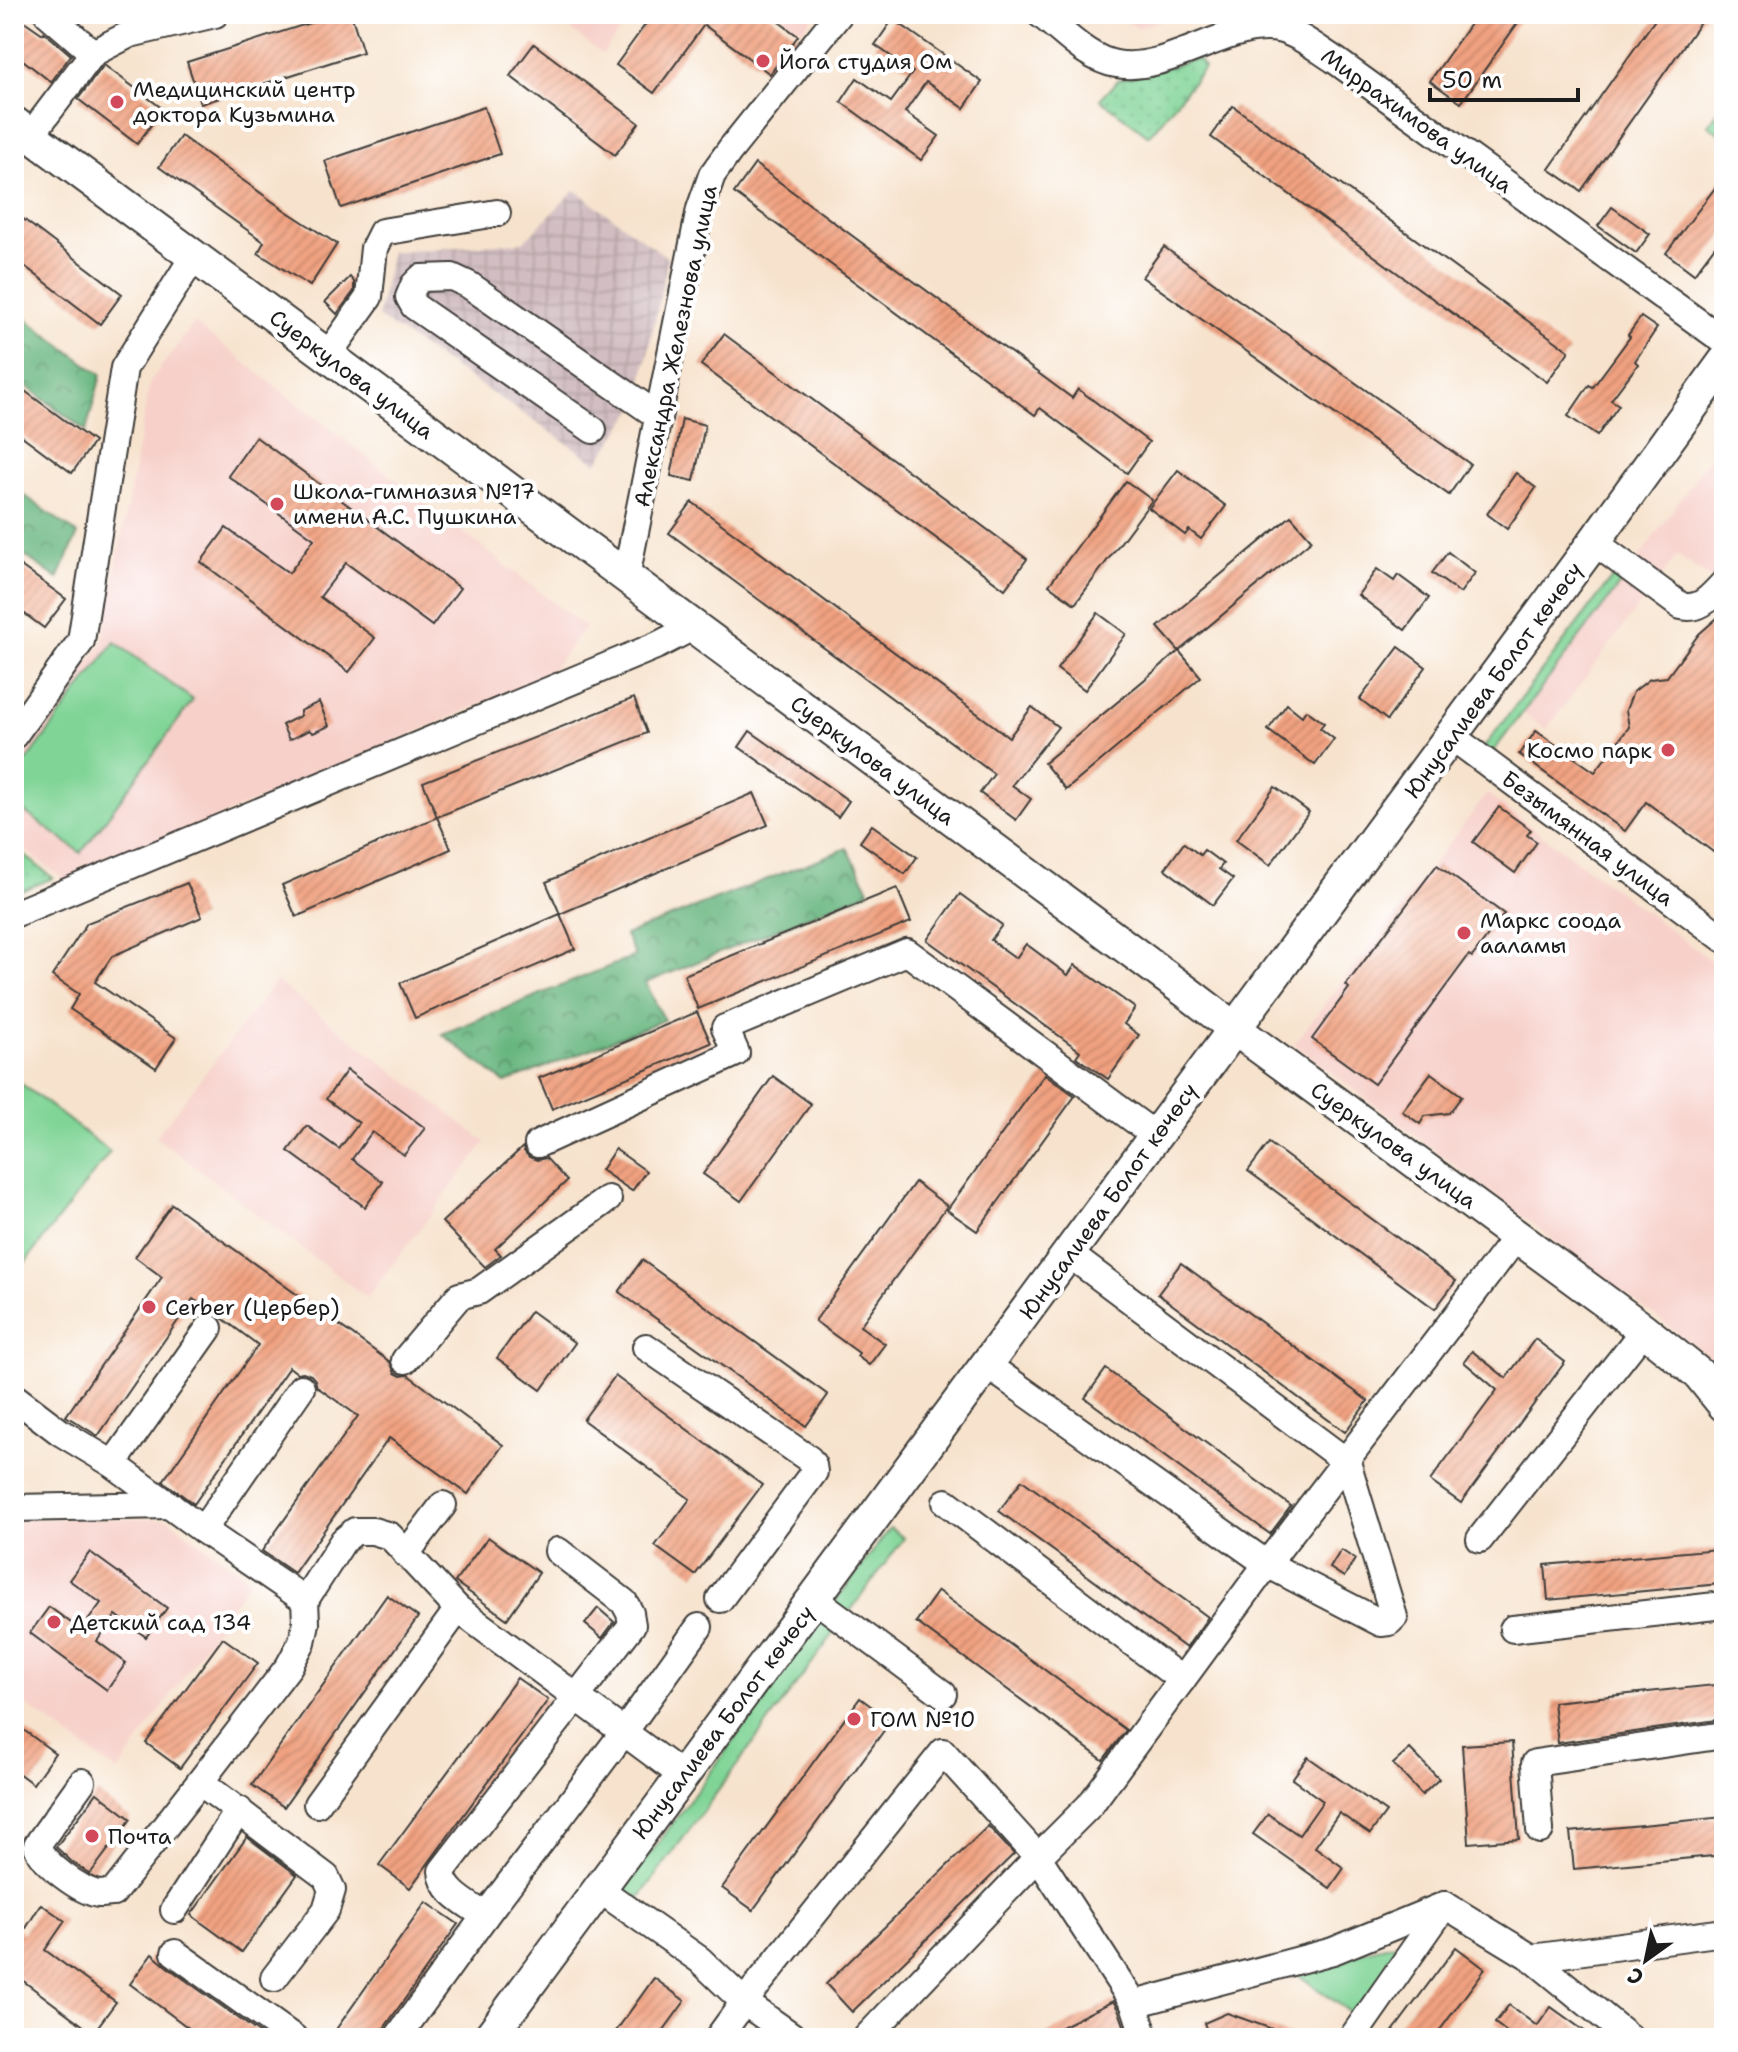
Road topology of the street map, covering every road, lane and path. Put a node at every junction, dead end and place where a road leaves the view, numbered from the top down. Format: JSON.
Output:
{"nodes":[{"id":1,"x":48,"y":14,"type":"edge"},
{"id":2,"x":215,"y":14,"type":"edge"},
{"id":3,"x":839,"y":14,"type":"edge"},
{"id":4,"x":1040,"y":14,"type":"edge"},
{"id":5,"x":1261,"y":19,"type":"edge"},
{"id":6,"x":93,"y":53,"type":"junction"},
{"id":7,"x":22,"y":129,"type":"edge"},
{"id":8,"x":497,"y":213,"type":"dead end"},
{"id":9,"x":194,"y":256,"type":"junction"},
{"id":10,"x":1724,"y":341,"type":"edge"},
{"id":11,"x":327,"y":356,"type":"junction"},
{"id":12,"x":1724,"y":362,"type":"edge"},
{"id":13,"x":658,"y":416,"type":"junction"},
{"id":14,"x":593,"y":430,"type":"dead end"},
{"id":15,"x":1594,"y":542,"type":"junction"},
{"id":16,"x":626,"y":577,"type":"junction"},
{"id":17,"x":1724,"y":583,"type":"edge"},
{"id":18,"x":693,"y":627,"type":"junction"},
{"id":19,"x":14,"y":735,"type":"edge"},
{"id":20,"x":1451,"y":736,"type":"junction"},
{"id":21,"x":14,"y":914,"type":"edge"},
{"id":22,"x":1724,"y":939,"type":"edge"},
{"id":23,"x":1235,"y":1029,"type":"junction"},
{"id":24,"x":1156,"y":1136,"type":"junction"},
{"id":25,"x":538,"y":1144,"type":"dead end"},
{"id":26,"x":608,"y":1199,"type":"dead end"},
{"id":27,"x":1517,"y":1236,"type":"junction"},
{"id":28,"x":1069,"y":1254,"type":"junction"},
{"id":29,"x":209,"y":1328,"type":"dead end"},
{"id":30,"x":1644,"y":1330,"type":"junction"},
{"id":31,"x":646,"y":1347,"type":"dead end"},
{"id":32,"x":405,"y":1360,"type":"dead end"},
{"id":33,"x":987,"y":1365,"type":"junction"},
{"id":34,"x":301,"y":1388,"type":"dead end"},
{"id":35,"x":14,"y":1397,"type":"edge"},
{"id":36,"x":1724,"y":1405,"type":"edge"},
{"id":37,"x":1347,"y":1462,"type":"junction"},
{"id":38,"x":113,"y":1464,"type":"junction"},
{"id":39,"x":946,"y":1502,"type":"dead end"},
{"id":40,"x":170,"y":1505,"type":"junction"},
{"id":41,"x":443,"y":1505,"type":"dead end"},
{"id":42,"x":14,"y":1508,"type":"edge"},
{"id":43,"x":203,"y":1530,"type":"junction"},
{"id":44,"x":1480,"y":1539,"type":"dead end"},
{"id":45,"x":558,"y":1551,"type":"dead end"},
{"id":46,"x":406,"y":1554,"type":"junction"},
{"id":47,"x":1267,"y":1564,"type":"junction"},
{"id":48,"x":720,"y":1599,"type":"dead end"},
{"id":49,"x":815,"y":1599,"type":"junction"},
{"id":50,"x":305,"y":1600,"type":"junction"},
{"id":51,"x":1724,"y":1605,"type":"edge"},
{"id":52,"x":458,"y":1609,"type":"junction"},
{"id":53,"x":699,"y":1627,"type":"dead end"},
{"id":54,"x":1513,"y":1629,"type":"dead end"},
{"id":55,"x":1182,"y":1680,"type":"junction"},
{"id":56,"x":943,"y":1694,"type":"dead end"},
{"id":57,"x":577,"y":1697,"type":"junction"},
{"id":58,"x":624,"y":1732,"type":"junction"},
{"id":59,"x":1724,"y":1735,"type":"edge"},
{"id":60,"x":683,"y":1776,"type":"junction"},
{"id":61,"x":82,"y":1782,"type":"dead end"},
{"id":62,"x":200,"y":1782,"type":"junction"},
{"id":63,"x":317,"y":1804,"type":"dead end"},
{"id":64,"x":239,"y":1810,"type":"junction"},
{"id":65,"x":1540,"y":1830,"type":"dead end"},
{"id":66,"x":1038,"y":1857,"type":"junction"},
{"id":67,"x":599,"y":1889,"type":"junction"},
{"id":68,"x":1445,"y":1905,"type":"junction"},
{"id":69,"x":174,"y":1910,"type":"dead end"},
{"id":70,"x":485,"y":1916,"type":"junction"},
{"id":71,"x":1724,"y":1932,"type":"edge"},
{"id":72,"x":175,"y":1953,"type":"dead end"},
{"id":73,"x":1532,"y":1958,"type":"junction"},
{"id":74,"x":274,"y":1978,"type":"dead end"},
{"id":75,"x":744,"y":2002,"type":"junction"},
{"id":76,"x":1134,"y":2004,"type":"junction"},
{"id":77,"x":294,"y":2038,"type":"edge"},
{"id":78,"x":397,"y":2038,"type":"edge"},
{"id":79,"x":489,"y":2038,"type":"edge"},
{"id":80,"x":718,"y":2038,"type":"edge"},
{"id":81,"x":795,"y":2038,"type":"edge"},
{"id":82,"x":866,"y":2038,"type":"edge"},
{"id":83,"x":1145,"y":2038,"type":"edge"},
{"id":84,"x":1352,"y":2038,"type":"edge"},
{"id":85,"x":1630,"y":2038,"type":"edge"}],
"edges":[{"from":1,"to":6,"type":"street"},
{"from":2,"to":6,"type":"street"},
{"from":3,"to":13,"type":"street","name":"Александра Железнова улица"},
{"from":4,"to":5,"type":"street","name":"Миррахимова улица"},
{"from":5,"to":10,"type":"street","name":"Миррахимова улица"},
{"from":6,"to":7,"type":"street"},
{"from":7,"to":9,"type":"main road","name":"Суеркулова улица"},
{"from":8,"to":11,"type":"street"},
{"from":9,"to":11,"type":"main road","name":"Суеркулова улица"},
{"from":9,"to":19,"type":"street"},
{"from":11,"to":16,"type":"main road","name":"Суеркулова улица"},
{"from":12,"to":15,"type":"main road","name":"Юнусалиева Болот көчөсү"},
{"from":13,"to":14,"type":"street"},
{"from":13,"to":16,"type":"street","name":"Александра Железнова улица"},
{"from":15,"to":17,"type":"street"},
{"from":15,"to":20,"type":"main road","name":"Юнусалиева Болот көчөсү"},
{"from":16,"to":18,"type":"main road","name":"Суеркулова улица"},
{"from":18,"to":21,"type":"street"},
{"from":18,"to":23,"type":"main road","name":"Суеркулова улица"},
{"from":20,"to":22,"type":"street","name":"Безымянная улица"},
{"from":20,"to":23,"type":"main road","name":"Юнусалиева Болот көчөсү"},
{"from":23,"to":24,"type":"main road","name":"Юнусалиева Болот көчөсү"},
{"from":23,"to":27,"type":"main road","name":"Суеркулова улица"},
{"from":24,"to":25,"type":"street"},
{"from":24,"to":28,"type":"main road","name":"Юнусалиева Болот көчөсү"},
{"from":26,"to":32,"type":"street"},
{"from":27,"to":30,"type":"main road","name":"Суеркулова улица"},
{"from":27,"to":37,"type":"street"},
{"from":28,"to":33,"type":"main road","name":"Юнусалиева Болот көчөсү"},
{"from":28,"to":37,"type":"street"},
{"from":29,"to":38,"type":"street"},
{"from":30,"to":36,"type":"main road","name":"Суеркулова улица"},
{"from":30,"to":44,"type":"street"},
{"from":31,"to":48,"type":"street"},
{"from":33,"to":47,"type":"street"},
{"from":33,"to":49,"type":"main road","name":"Юнусалиева Болот көчөсү"},
{"from":34,"to":43,"type":"street"},
{"from":35,"to":38,"type":"street"},
{"from":37,"to":47,"type":"street"},
{"from":37,"to":47,"type":"street"},
{"from":38,"to":40,"type":"street"},
{"from":39,"to":55,"type":"street"},
{"from":40,"to":42,"type":"street"},
{"from":40,"to":43,"type":"street"},
{"from":41,"to":46,"type":"street"},
{"from":43,"to":50,"type":"street"},
{"from":45,"to":57,"type":"street"},
{"from":46,"to":50,"type":"street"},
{"from":46,"to":52,"type":"street"},
{"from":47,"to":55,"type":"street"},
{"from":49,"to":56,"type":"street"},
{"from":49,"to":60,"type":"main road","name":"Юнусалиева Болот көчөсү"},
{"from":50,"to":62,"type":"street"},
{"from":51,"to":54,"type":"street"},
{"from":52,"to":57,"type":"street"},
{"from":52,"to":63,"type":"street"},
{"from":53,"to":58,"type":"street"},
{"from":55,"to":66,"type":"street"},
{"from":57,"to":58,"type":"street"},
{"from":57,"to":70,"type":"street"},
{"from":58,"to":60,"type":"street"},
{"from":58,"to":70,"type":"street"},
{"from":59,"to":65,"type":"street"},
{"from":60,"to":67,"type":"main road","name":"Юнусалиева Болот көчөсү"},
{"from":61,"to":62,"type":"street"},
{"from":62,"to":64,"type":"street"},
{"from":64,"to":69,"type":"street"},
{"from":64,"to":74,"type":"street"},
{"from":66,"to":75,"type":"street"},
{"from":66,"to":76,"type":"street"},
{"from":66,"to":82,"type":"street"},
{"from":67,"to":75,"type":"street"},
{"from":67,"to":79,"type":"main road","name":"Юнусалиева Болот көчөсү"},
{"from":68,"to":73,"type":"street"},
{"from":68,"to":76,"type":"street"},
{"from":68,"to":84,"type":"street"},
{"from":70,"to":78,"type":"street"},
{"from":71,"to":73,"type":"street"},
{"from":72,"to":77,"type":"street"},
{"from":73,"to":85,"type":"street"},
{"from":75,"to":80,"type":"street"},
{"from":75,"to":81,"type":"street"},
{"from":76,"to":83,"type":"street"}]}
